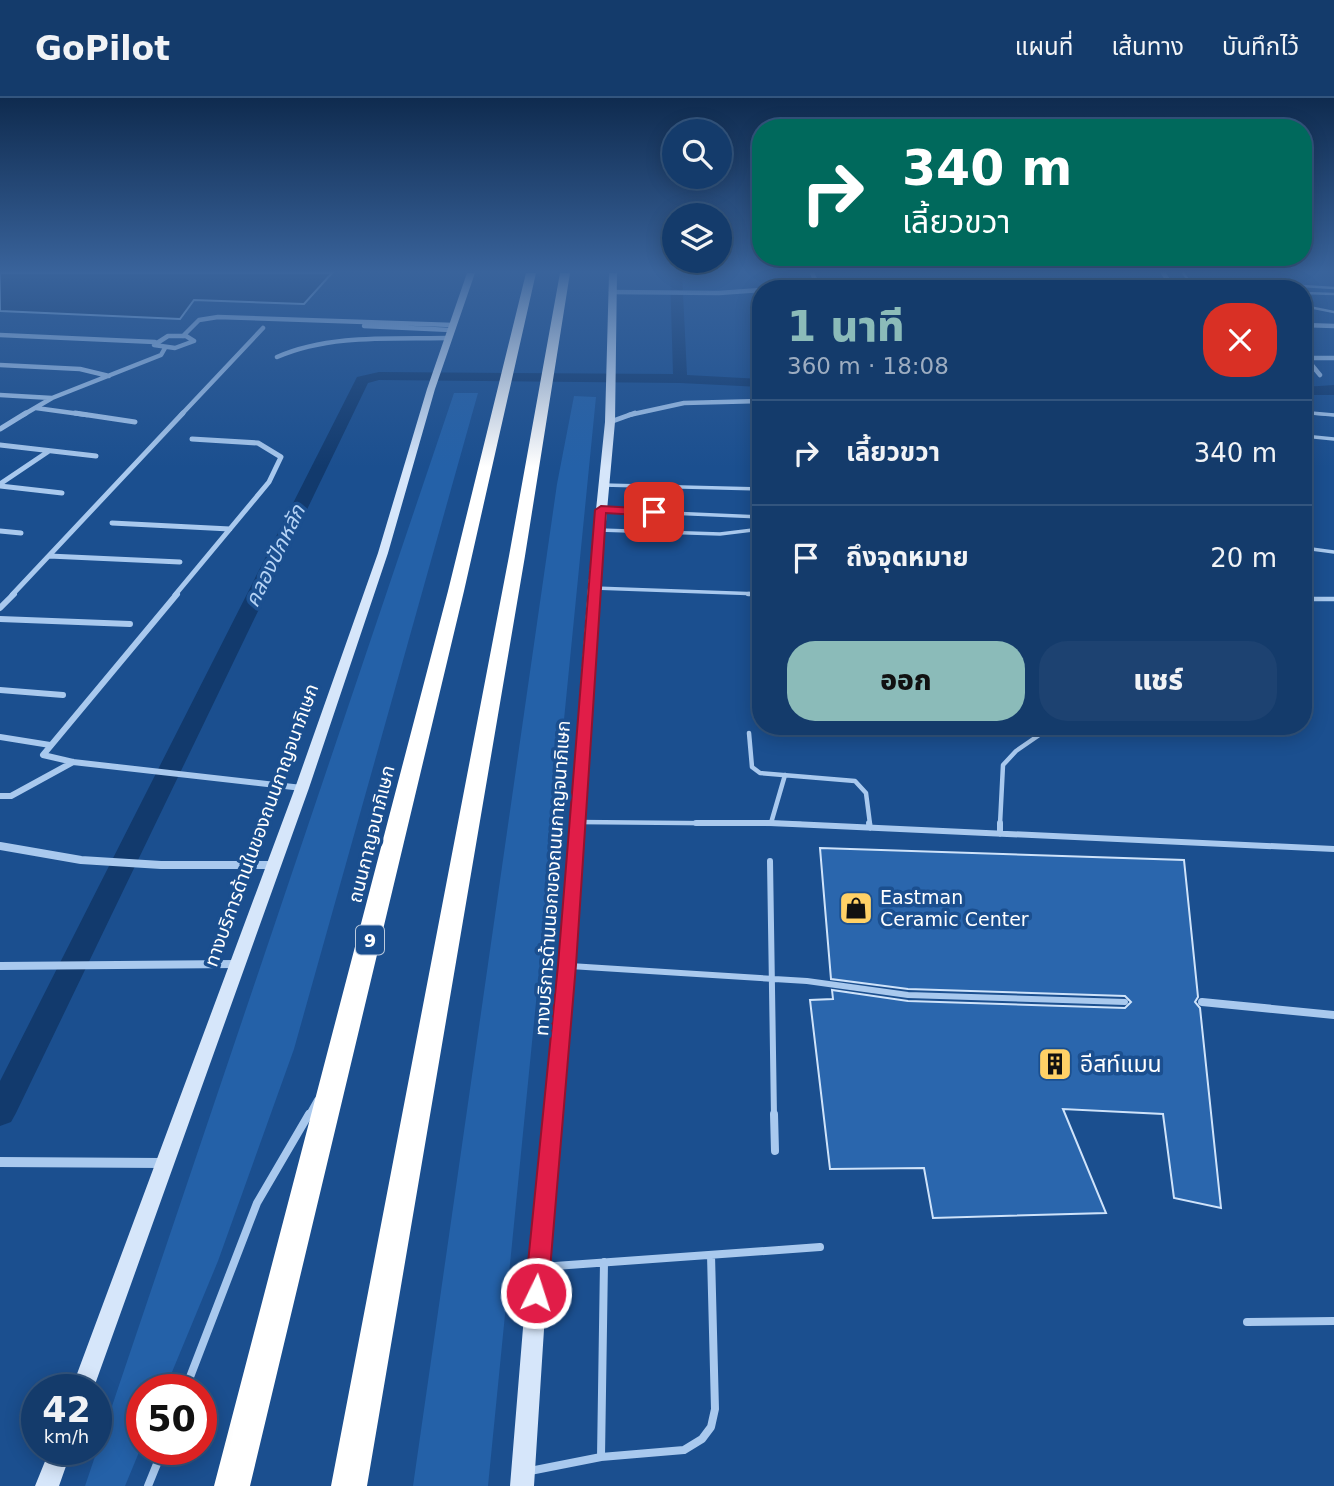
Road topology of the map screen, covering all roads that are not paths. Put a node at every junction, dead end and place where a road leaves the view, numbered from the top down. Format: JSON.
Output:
{"nodes":[{"id":1,"x":61,"y":338,"type":"edge"},
{"id":2,"x":166,"y":338,"type":"edge"},
{"id":3,"x":187,"y":338,"type":"edge"},
{"id":4,"x":254,"y":338,"type":"edge"},
{"id":5,"x":383,"y":338,"type":"edge"},
{"id":6,"x":449,"y":338,"type":"edge"},
{"id":7,"x":516,"y":338,"type":"edge"},
{"id":8,"x":555,"y":338,"type":"edge"},
{"id":9,"x":612,"y":338,"type":"edge"},
{"id":10,"x":155,"y":342,"type":"junction"},
{"id":11,"x":166,"y":348,"type":"junction"},
{"id":12,"x":277,"y":357,"type":"dead end"},
{"id":13,"x":1312,"y":357,"type":"edge"},
{"id":14,"x":1334,"y":358,"type":"edge"},
{"id":15,"x":0,"y":365,"type":"edge"},
{"id":16,"x":1312,"y":365,"type":"edge"},
{"id":17,"x":1320,"y":375,"type":"dead end"},
{"id":18,"x":110,"y":376,"type":"junction"},
{"id":19,"x":0,"y":395,"type":"edge"},
{"id":20,"x":52,"y":398,"type":"junction"},
{"id":21,"x":752,"y":401,"type":"edge"},
{"id":22,"x":35,"y":408,"type":"junction"},
{"id":23,"x":1312,"y":414,"type":"edge"},
{"id":24,"x":1334,"y":415,"type":"edge"},
{"id":25,"x":135,"y":422,"type":"dead end"},
{"id":26,"x":610,"y":422,"type":"junction"},
{"id":27,"x":0,"y":429,"type":"edge"},
{"id":28,"x":1312,"y":437,"type":"edge"},
{"id":29,"x":192,"y":439,"type":"dead end"},
{"id":30,"x":1334,"y":439,"type":"edge"},
{"id":31,"x":0,"y":445,"type":"edge"},
{"id":32,"x":50,"y":450,"type":"junction"},
{"id":33,"x":96,"y":456,"type":"dead end"},
{"id":34,"x":0,"y":485,"type":"edge"},
{"id":35,"x":603,"y":485,"type":"junction"},
{"id":36,"x":9,"y":487,"type":"junction"},
{"id":37,"x":752,"y":489,"type":"edge"},
{"id":38,"x":0,"y":493,"type":"edge"},
{"id":39,"x":62,"y":493,"type":"dead end"},
{"id":40,"x":601,"y":510,"type":"junction"},
{"id":41,"x":752,"y":517,"type":"edge"},
{"id":42,"x":112,"y":523,"type":"dead end"},
{"id":43,"x":230,"y":529,"type":"junction"},
{"id":44,"x":599,"y":530,"type":"junction"},
{"id":45,"x":752,"y":530,"type":"edge"},
{"id":46,"x":0,"y":531,"type":"edge"},
{"id":47,"x":21,"y":533,"type":"dead end"},
{"id":48,"x":1312,"y":550,"type":"edge"},
{"id":49,"x":1334,"y":552,"type":"edge"},
{"id":50,"x":49,"y":556,"type":"junction"},
{"id":51,"x":180,"y":562,"type":"dead end"},
{"id":52,"x":594,"y":588,"type":"junction"},
{"id":53,"x":752,"y":594,"type":"edge"},
{"id":54,"x":1312,"y":599,"type":"edge"},
{"id":55,"x":1334,"y":599,"type":"edge"},
{"id":56,"x":0,"y":608,"type":"edge"},
{"id":57,"x":0,"y":619,"type":"edge"},
{"id":58,"x":131,"y":624,"type":"dead end"},
{"id":59,"x":0,"y":691,"type":"edge"},
{"id":60,"x":63,"y":695,"type":"dead end"},
{"id":61,"x":749,"y":733,"type":"dead end"},
{"id":62,"x":1040,"y":735,"type":"edge"},
{"id":63,"x":0,"y":737,"type":"edge"},
{"id":64,"x":50,"y":745,"type":"junction"},
{"id":65,"x":73,"y":762,"type":"junction"},
{"id":66,"x":785,"y":775,"type":"junction"},
{"id":67,"x":302,"y":788,"type":"junction"},
{"id":68,"x":0,"y":796,"type":"edge"},
{"id":69,"x":578,"y":822,"type":"junction"},
{"id":70,"x":771,"y":823,"type":"junction"},
{"id":71,"x":870,"y":828,"type":"junction"},
{"id":72,"x":1000,"y":834,"type":"junction"},
{"id":73,"x":0,"y":846,"type":"edge"},
{"id":74,"x":1334,"y":849,"type":"edge"},
{"id":75,"x":770,"y":861,"type":"dead end"},
{"id":76,"x":272,"y":865,"type":"junction"},
{"id":77,"x":237,"y":964,"type":"junction"},
{"id":78,"x":567,"y":965,"type":"junction"},
{"id":79,"x":0,"y":966,"type":"edge"},
{"id":80,"x":772,"y":979,"type":"junction"},
{"id":81,"x":1125,"y":1002,"type":"dead end"},
{"id":82,"x":1202,"y":1003,"type":"dead end"},
{"id":83,"x":1334,"y":1015,"type":"edge"},
{"id":84,"x":340,"y":1059,"type":"junction"},
{"id":85,"x":775,"y":1151,"type":"dead end"},
{"id":86,"x":0,"y":1162,"type":"edge"},
{"id":87,"x":163,"y":1163,"type":"junction"},
{"id":88,"x":820,"y":1247,"type":"dead end"},
{"id":89,"x":711,"y":1255,"type":"junction"},
{"id":90,"x":604,"y":1262,"type":"junction"},
{"id":91,"x":538,"y":1267,"type":"junction"},
{"id":92,"x":1334,"y":1321,"type":"edge"},
{"id":93,"x":1247,"y":1322,"type":"dead end"},
{"id":94,"x":88,"y":1374,"type":"edge"},
{"id":95,"x":191,"y":1374,"type":"edge"},
{"id":96,"x":601,"y":1457,"type":"junction"},
{"id":97,"x":55,"y":1465,"type":"edge"},
{"id":98,"x":157,"y":1465,"type":"edge"},
{"id":99,"x":523,"y":1479,"type":"edge"},
{"id":100,"x":47,"y":1486,"type":"edge"},
{"id":101,"x":148,"y":1486,"type":"edge"},
{"id":102,"x":232,"y":1486,"type":"edge"},
{"id":103,"x":349,"y":1486,"type":"edge"}],
"edges":[{"from":1,"to":10,"type":"street"},
{"from":2,"to":10,"type":"street"},
{"from":3,"to":11,"type":"street"},
{"from":4,"to":50,"type":"street"},
{"from":5,"to":12,"type":"street"},
{"from":6,"to":67,"type":"main road","name":"ทางบริการด้านในของถนนกาญจนาภิเษก"},
{"from":7,"to":84,"type":"highway","name":"ถนนกาญจนาภิเษก","number":"9"},
{"from":8,"to":103,"type":"highway"},
{"from":9,"to":26,"type":"main road","name":"ทางบริการด้านนอกของถนนกาญจนาภิเษก"},
{"from":10,"to":11,"type":"street"},
{"from":11,"to":18,"type":"street"},
{"from":13,"to":14,"type":"street"},
{"from":15,"to":18,"type":"street"},
{"from":16,"to":17,"type":"street"},
{"from":18,"to":20,"type":"street"},
{"from":19,"to":20,"type":"street"},
{"from":20,"to":22,"type":"street"},
{"from":21,"to":26,"type":"street"},
{"from":22,"to":25,"type":"street"},
{"from":22,"to":27,"type":"street"},
{"from":23,"to":24,"type":"lane"},
{"from":26,"to":35,"type":"main road","name":"ทางบริการด้านนอกของถนนกาญจนาภิเษก"},
{"from":28,"to":30,"type":"lane"},
{"from":29,"to":43,"type":"street"},
{"from":31,"to":32,"type":"street"},
{"from":32,"to":33,"type":"street"},
{"from":32,"to":34,"type":"street"},
{"from":34,"to":36,"type":"street"},
{"from":35,"to":37,"type":"lane"},
{"from":35,"to":40,"type":"main road","name":"ทางบริการด้านนอกของถนนกาญจนาภิเษก"},
{"from":36,"to":38,"type":"street"},
{"from":36,"to":39,"type":"street"},
{"from":40,"to":41,"type":"lane"},
{"from":40,"to":44,"type":"main road","name":"ทางบริการด้านนอกของถนนกาญจนาภิเษก"},
{"from":42,"to":43,"type":"street"},
{"from":43,"to":64,"type":"street"},
{"from":44,"to":45,"type":"lane"},
{"from":44,"to":52,"type":"main road","name":"ทางบริการด้านนอกของถนนกาญจนาภิเษก"},
{"from":46,"to":47,"type":"street"},
{"from":48,"to":49,"type":"lane"},
{"from":50,"to":51,"type":"street"},
{"from":50,"to":56,"type":"street"},
{"from":52,"to":53,"type":"lane"},
{"from":52,"to":69,"type":"main road","name":"ทางบริการด้านนอกของถนนกาญจนาภิเษก"},
{"from":54,"to":55,"type":"lane"},
{"from":57,"to":58,"type":"street"},
{"from":59,"to":60,"type":"street"},
{"from":61,"to":66,"type":"lane"},
{"from":62,"to":72,"type":"lane"},
{"from":63,"to":64,"type":"street"},
{"from":64,"to":65,"type":"street"},
{"from":65,"to":67,"type":"street"},
{"from":65,"to":68,"type":"street"},
{"from":66,"to":70,"type":"lane"},
{"from":66,"to":71,"type":"lane"},
{"from":67,"to":76,"type":"main road","name":"ทางบริการด้านในของถนนกาญจนาภิเษก"},
{"from":69,"to":70,"type":"lane"},
{"from":69,"to":78,"type":"main road","name":"ทางบริการด้านนอกของถนนกาญจนาภิเษก"},
{"from":70,"to":71,"type":"lane"},
{"from":71,"to":72,"type":"lane"},
{"from":72,"to":74,"type":"lane"},
{"from":73,"to":76,"type":"street"},
{"from":75,"to":80,"type":"lane"},
{"from":76,"to":77,"type":"main road","name":"ทางบริการด้านในของถนนกาญจนาภิเษก"},
{"from":77,"to":79,"type":"street"},
{"from":77,"to":87,"type":"main road","name":"ทางบริการด้านในของถนนกาญจนาภิเษก"},
{"from":78,"to":80,"type":"lane"},
{"from":78,"to":91,"type":"main road","name":"ทางบริการด้านนอกของถนนกาญจนาภิเษก"},
{"from":80,"to":81,"type":"lane"},
{"from":80,"to":85,"type":"lane"},
{"from":82,"to":83,"type":"street"},
{"from":84,"to":95,"type":"lane"},
{"from":84,"to":102,"type":"highway","name":"ถนนกาญจนาภิเษก","number":"9"},
{"from":86,"to":87,"type":"street"},
{"from":87,"to":94,"type":"main road","name":"ทางบริการด้านในของถนนกาญจนาภิเษก"},
{"from":88,"to":89,"type":"lane"},
{"from":89,"to":90,"type":"lane"},
{"from":89,"to":96,"type":"lane"},
{"from":90,"to":91,"type":"lane"},
{"from":90,"to":96,"type":"lane"},
{"from":91,"to":99,"type":"main road","name":"ทางบริการด้านนอกของถนนกาญจนาภิเษก"},
{"from":92,"to":93,"type":"lane"},
{"from":96,"to":99,"type":"lane"},
{"from":97,"to":100,"type":"main road"},
{"from":98,"to":101,"type":"lane"}]}
